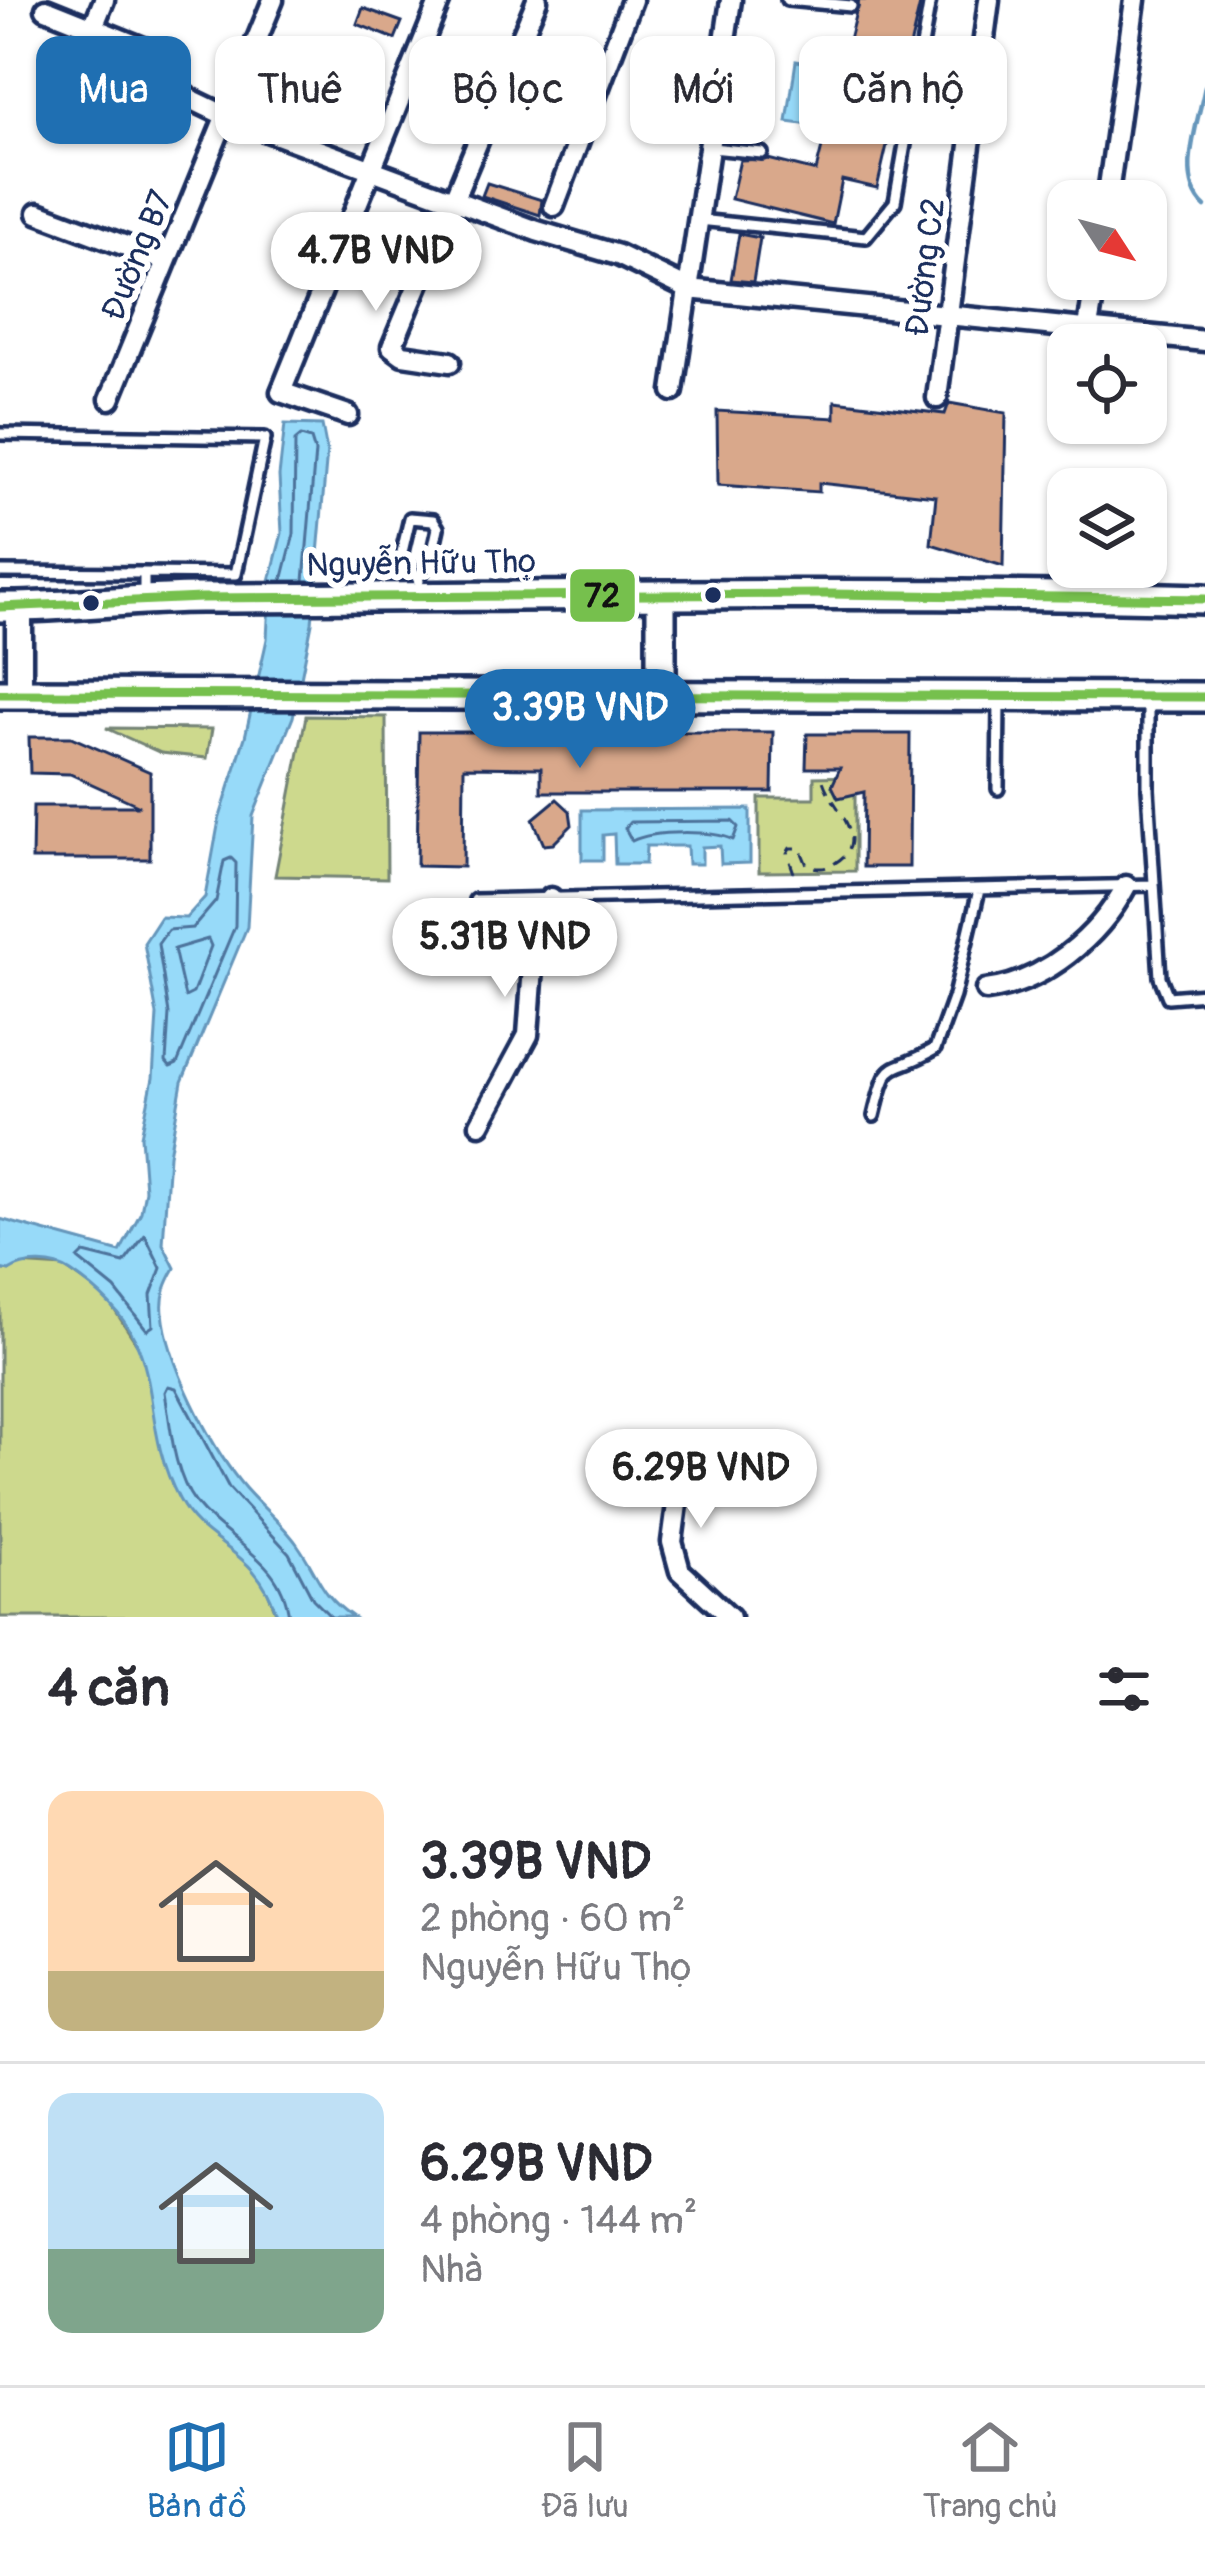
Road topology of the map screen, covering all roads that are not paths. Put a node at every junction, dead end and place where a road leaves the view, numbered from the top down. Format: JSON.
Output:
{"nodes":[{"id":1,"x":104,"y":0,"type":"edge"},
{"id":2,"x":272,"y":0,"type":"edge"},
{"id":3,"x":440,"y":0,"type":"edge"},
{"id":4,"x":537,"y":0,"type":"edge"},
{"id":5,"x":632,"y":0,"type":"edge"},
{"id":6,"x":731,"y":0,"type":"edge"},
{"id":7,"x":787,"y":0,"type":"edge"},
{"id":8,"x":930,"y":0,"type":"edge"},
{"id":9,"x":989,"y":0,"type":"edge"},
{"id":10,"x":1135,"y":0,"type":"edge"},
{"id":11,"x":851,"y":6,"type":"dead end"},
{"id":12,"x":46,"y":9,"type":"dead end"},
{"id":13,"x":93,"y":27,"type":"junction"},
{"id":14,"x":257,"y":36,"type":"edge"},
{"id":15,"x":215,"y":112,"type":"edge"},
{"id":16,"x":215,"y":138,"type":"edge"},
{"id":17,"x":302,"y":144,"type":"edge"},
{"id":18,"x":712,"y":148,"type":"junction"},
{"id":19,"x":762,"y":153,"type":"dead end"},
{"id":20,"x":368,"y":168,"type":"junction"},
{"id":21,"x":1110,"y":180,"type":"edge"},
{"id":22,"x":454,"y":201,"type":"junction"},
{"id":23,"x":554,"y":206,"type":"dead end"},
{"id":24,"x":38,"y":213,"type":"dead end"},
{"id":25,"x":699,"y":220,"type":"junction"},
{"id":26,"x":166,"y":261,"type":"junction"},
{"id":27,"x":688,"y":289,"type":"junction"},
{"id":28,"x":948,"y":317,"type":"junction"},
{"id":29,"x":1047,"y":332,"type":"edge"},
{"id":30,"x":1167,"y":340,"type":"edge"},
{"id":31,"x":1205,"y":341,"type":"edge"},
{"id":32,"x":449,"y":362,"type":"dead end"},
{"id":33,"x":674,"y":392,"type":"dead end"},
{"id":34,"x":938,"y":398,"type":"dead end"},
{"id":35,"x":110,"y":399,"type":"dead end"},
{"id":36,"x":348,"y":415,"type":"dead end"},
{"id":37,"x":0,"y":434,"type":"edge"},
{"id":38,"x":399,"y":566,"type":"junction"},
{"id":39,"x":342,"y":567,"type":"dead end"},
{"id":40,"x":0,"y":572,"type":"edge"},
{"id":41,"x":144,"y":586,"type":"junction"},
{"id":42,"x":419,"y":587,"type":"junction"},
{"id":43,"x":661,"y":595,"type":"junction"},
{"id":44,"x":1205,"y":599,"type":"edge"},
{"id":45,"x":10,"y":607,"type":"edge"},
{"id":46,"x":9,"y":693,"type":"edge"},
{"id":47,"x":661,"y":695,"type":"junction"},
{"id":48,"x":1148,"y":696,"type":"junction"},
{"id":49,"x":998,"y":697,"type":"junction"},
{"id":50,"x":1205,"y":697,"type":"edge"},
{"id":51,"x":998,"y":789,"type":"dead end"},
{"id":52,"x":1154,"y":885,"type":"junction"},
{"id":53,"x":1126,"y":886,"type":"junction"},
{"id":54,"x":979,"y":890,"type":"junction"},
{"id":55,"x":551,"y":898,"type":"junction"},
{"id":56,"x":475,"y":900,"type":"dead end"},
{"id":57,"x":986,"y":990,"type":"dead end"},
{"id":58,"x":1205,"y":994,"type":"edge"},
{"id":59,"x":874,"y":1116,"type":"dead end"},
{"id":60,"x":480,"y":1124,"type":"dead end"},
{"id":61,"x":747,"y":1457,"type":"dead end"},
{"id":62,"x":730,"y":1617,"type":"edge"}],
"edges":[{"from":1,"to":13,"type":"street"},
{"from":2,"to":14,"type":"street","name":"Đường B7"},
{"from":3,"to":20,"type":"street"},
{"from":4,"to":22,"type":"street"},
{"from":5,"to":23,"type":"street"},
{"from":6,"to":18,"type":"street"},
{"from":7,"to":11,"type":"lane"},
{"from":8,"to":25,"type":"lane"},
{"from":9,"to":28,"type":"street","name":"Đường C2"},
{"from":10,"to":21,"type":"street"},
{"from":12,"to":13,"type":"street"},
{"from":13,"to":15,"type":"street"},
{"from":16,"to":26,"type":"street","name":"Đường B7"},
{"from":17,"to":20,"type":"street"},
{"from":18,"to":19,"type":"lane"},
{"from":18,"to":25,"type":"street"},
{"from":20,"to":22,"type":"street"},
{"from":20,"to":36,"type":"street"},
{"from":22,"to":27,"type":"street"},
{"from":22,"to":32,"type":"street"},
{"from":24,"to":26,"type":"street"},
{"from":25,"to":27,"type":"street"},
{"from":26,"to":35,"type":"street","name":"Đường B7"},
{"from":27,"to":28,"type":"street"},
{"from":27,"to":33,"type":"street"},
{"from":28,"to":29,"type":"street"},
{"from":28,"to":34,"type":"street","name":"Đường C2"},
{"from":30,"to":31,"type":"street"},
{"from":37,"to":41,"type":"lane"},
{"from":38,"to":39,"type":"lane"},
{"from":38,"to":42,"type":"lane"},
{"from":38,"to":42,"type":"lane"},
{"from":40,"to":41,"type":"lane"},
{"from":41,"to":42,"type":"main road","name":"Nguyễn Hữu Thọ"},
{"from":41,"to":45,"type":"main road","name":"Nguyễn Hữu Thọ"},
{"from":42,"to":43,"type":"main road","name":"Nguyễn Hữu Thọ"},
{"from":43,"to":44,"type":"main road","name":"Nguyễn Hữu Thọ"},
{"from":43,"to":47,"type":"main road"},
{"from":45,"to":46,"type":"main road"},
{"from":46,"to":47,"type":"main road"},
{"from":47,"to":49,"type":"main road"},
{"from":48,"to":49,"type":"main road"},
{"from":48,"to":50,"type":"main road"},
{"from":48,"to":52,"type":"lane"},
{"from":49,"to":51,"type":"lane"},
{"from":52,"to":53,"type":"lane"},
{"from":52,"to":58,"type":"lane"},
{"from":53,"to":54,"type":"lane"},
{"from":53,"to":57,"type":"street"},
{"from":54,"to":55,"type":"lane"},
{"from":54,"to":59,"type":"lane"},
{"from":55,"to":56,"type":"lane"},
{"from":55,"to":60,"type":"street"},
{"from":61,"to":62,"type":"street"}]}
